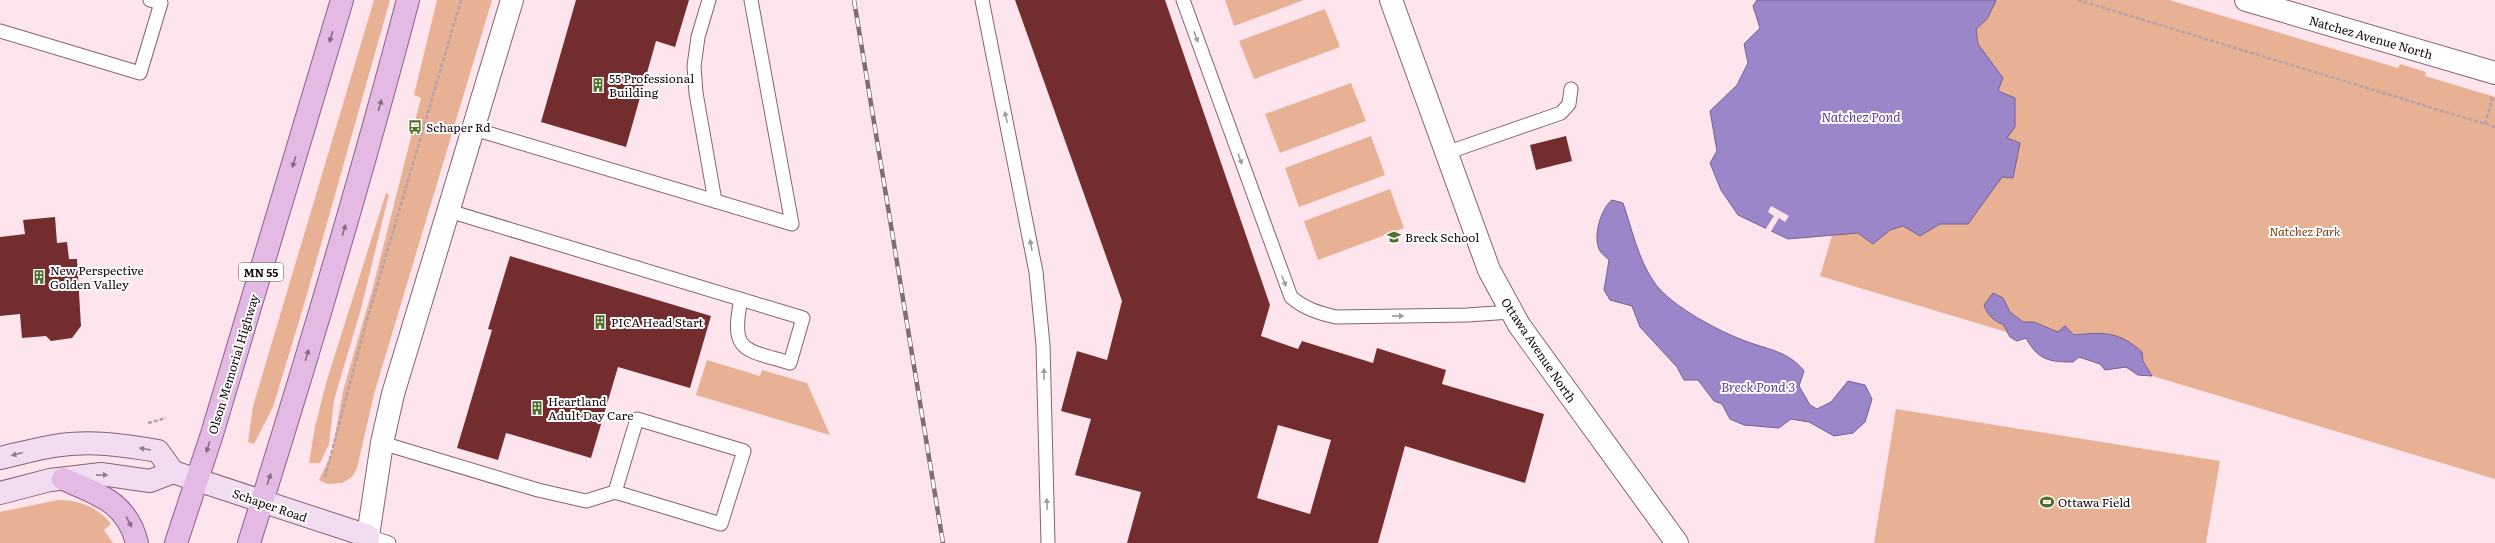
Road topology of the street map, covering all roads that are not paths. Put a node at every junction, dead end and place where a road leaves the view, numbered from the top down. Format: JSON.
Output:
{"nodes":[{"id":1,"x":150,"y":0,"type":"edge"},
{"id":2,"x":342,"y":0,"type":"edge"},
{"id":3,"x":408,"y":0,"type":"edge"},
{"id":4,"x":512,"y":0,"type":"edge"},
{"id":5,"x":709,"y":0,"type":"edge"},
{"id":6,"x":751,"y":0,"type":"edge"},
{"id":7,"x":982,"y":0,"type":"edge"},
{"id":8,"x":1183,"y":0,"type":"edge"},
{"id":9,"x":1391,"y":0,"type":"edge"},
{"id":10,"x":2246,"y":0,"type":"edge"},
{"id":11,"x":0,"y":32,"type":"edge"},
{"id":12,"x":2494,"y":83,"type":"edge"},
{"id":13,"x":1571,"y":89,"type":"dead end"},
{"id":14,"x":474,"y":129,"type":"junction"},
{"id":15,"x":1446,"y":153,"type":"junction"},
{"id":16,"x":715,"y":201,"type":"junction"},
{"id":17,"x":449,"y":212,"type":"junction"},
{"id":18,"x":741,"y":300,"type":"junction"},
{"id":19,"x":1511,"y":312,"type":"junction"},
{"id":20,"x":382,"y":443,"type":"junction"},
{"id":21,"x":0,"y":458,"type":"edge"},
{"id":22,"x":173,"y":472,"type":"junction"},
{"id":23,"x":63,"y":479,"type":"junction"},
{"id":24,"x":198,"y":480,"type":"junction"},
{"id":25,"x":614,"y":492,"type":"junction"},
{"id":26,"x":0,"y":493,"type":"edge"},
{"id":27,"x":262,"y":502,"type":"junction"},
{"id":28,"x":367,"y":540,"type":"edge"},
{"id":29,"x":137,"y":543,"type":"edge"},
{"id":30,"x":176,"y":543,"type":"edge"},
{"id":31,"x":249,"y":543,"type":"edge"},
{"id":32,"x":389,"y":543,"type":"edge"},
{"id":33,"x":1048,"y":543,"type":"edge"},
{"id":34,"x":1677,"y":543,"type":"edge"}],
"edges":[{"from":1,"to":11,"type":"lane"},
{"from":2,"to":24,"type":"main road","name":"Olson Memorial Highway","number":"MN 55","one_way":true},
{"from":27,"to":3,"type":"main road","one_way":true},
{"from":4,"to":14,"type":"street"},
{"from":5,"to":16,"type":"lane"},
{"from":6,"to":16,"type":"lane"},
{"from":33,"to":7,"type":"lane","one_way":true},
{"from":8,"to":19,"type":"lane","one_way":true},
{"from":9,"to":15,"type":"street","name":"Ottawa Avenue North"},
{"from":10,"to":12,"type":"street","name":"Natchez Avenue North"},
{"from":13,"to":15,"type":"lane"},
{"from":14,"to":16,"type":"lane"},
{"from":14,"to":17,"type":"street"},
{"from":15,"to":19,"type":"street","name":"Ottawa Avenue North"},
{"from":17,"to":18,"type":"lane"},
{"from":17,"to":20,"type":"street"},
{"from":18,"to":18,"type":"lane"},
{"from":19,"to":34,"type":"street","name":"Ottawa Avenue North"},
{"from":20,"to":25,"type":"lane"},
{"from":20,"to":28,"type":"street"},
{"from":22,"to":21,"type":"street","one_way":true},
{"from":23,"to":22,"type":"street","one_way":true},
{"from":22,"to":24,"type":"street","name":"Schaper Road"},
{"from":23,"to":26,"type":"street"},
{"from":23,"to":29,"type":"main road","one_way":true},
{"from":24,"to":27,"type":"street","name":"Schaper Road"},
{"from":24,"to":30,"type":"main road","name":"Olson Memorial Highway","number":"MN 55"},
{"from":25,"to":25,"type":"lane"},
{"from":27,"to":28,"type":"street","name":"Schaper Road"},
{"from":27,"to":31,"type":"main road"},
{"from":28,"to":32,"type":"lane"}]}
